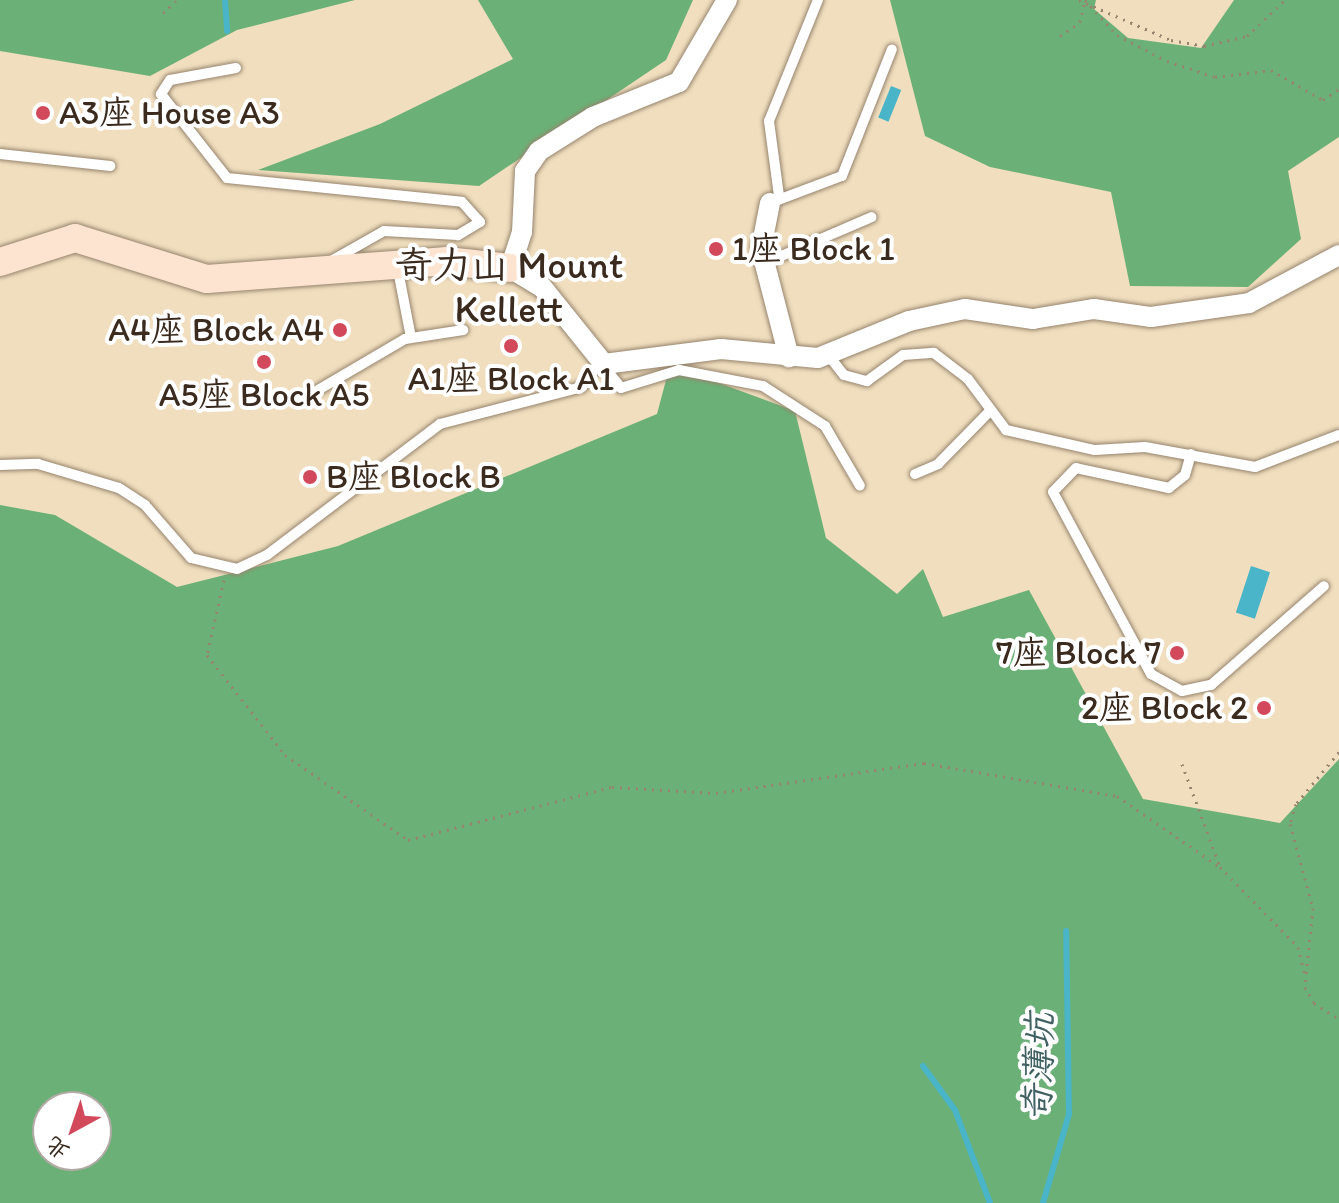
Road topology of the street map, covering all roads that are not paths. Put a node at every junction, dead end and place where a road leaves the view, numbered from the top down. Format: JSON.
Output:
{"nodes":[{"id":1,"x":727,"y":0,"type":"edge"},
{"id":2,"x":818,"y":0,"type":"edge"},
{"id":3,"x":892,"y":49,"type":"dead end"},
{"id":4,"x":236,"y":68,"type":"dead end"},
{"id":5,"x":0,"y":154,"type":"edge"},
{"id":6,"x":110,"y":166,"type":"dead end"},
{"id":7,"x":775,"y":200,"type":"junction"},
{"id":8,"x":872,"y":217,"type":"dead end"},
{"id":9,"x":1339,"y":255,"type":"edge"},
{"id":10,"x":0,"y":262,"type":"edge"},
{"id":11,"x":765,"y":263,"type":"junction"},
{"id":12,"x":397,"y":265,"type":"junction"},
{"id":13,"x":510,"y":268,"type":"junction"},
{"id":14,"x":311,"y":273,"type":"junction"},
{"id":15,"x":463,"y":330,"type":"dead end"},
{"id":16,"x":411,"y":338,"type":"junction"},
{"id":17,"x":829,"y":356,"type":"junction"},
{"id":18,"x":789,"y":357,"type":"junction"},
{"id":19,"x":600,"y":361,"type":"junction"},
{"id":20,"x":318,"y":390,"type":"dead end"},
{"id":21,"x":988,"y":413,"type":"junction"},
{"id":22,"x":1339,"y":435,"type":"edge"},
{"id":23,"x":1191,"y":454,"type":"junction"},
{"id":24,"x":0,"y":465,"type":"edge"},
{"id":25,"x":915,"y":474,"type":"dead end"},
{"id":26,"x":860,"y":486,"type":"dead end"},
{"id":27,"x":1324,"y":586,"type":"dead end"}],
"edges":[{"from":1,"to":13,"type":"street"},
{"from":2,"to":7,"type":"lane"},
{"from":3,"to":7,"type":"lane"},
{"from":4,"to":14,"type":"lane"},
{"from":5,"to":6,"type":"lane"},
{"from":7,"to":11,"type":"street"},
{"from":8,"to":11,"type":"lane"},
{"from":9,"to":17,"type":"street"},
{"from":10,"to":14,"type":"street"},
{"from":11,"to":18,"type":"street"},
{"from":12,"to":13,"type":"street"},
{"from":12,"to":14,"type":"street"},
{"from":12,"to":16,"type":"lane"},
{"from":13,"to":19,"type":"street"},
{"from":15,"to":16,"type":"lane"},
{"from":16,"to":20,"type":"lane"},
{"from":17,"to":18,"type":"street"},
{"from":17,"to":21,"type":"lane"},
{"from":18,"to":19,"type":"street"},
{"from":19,"to":24,"type":"lane"},
{"from":19,"to":26,"type":"lane"},
{"from":21,"to":23,"type":"lane"},
{"from":21,"to":25,"type":"lane"},
{"from":22,"to":23,"type":"lane"},
{"from":23,"to":27,"type":"lane"}]}
